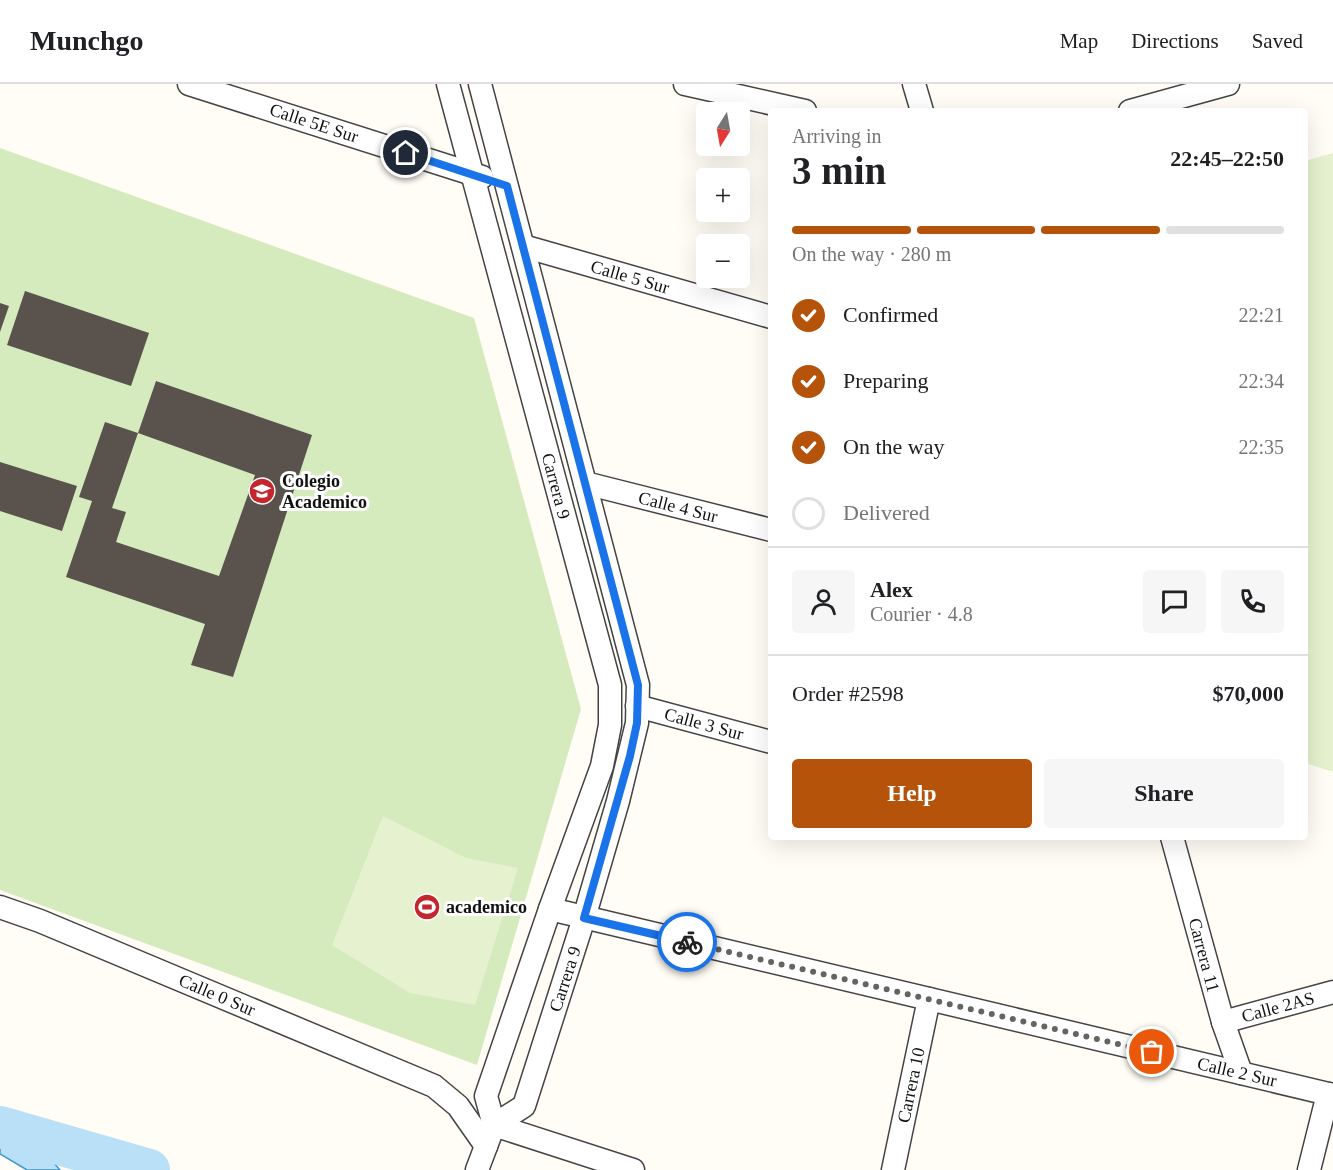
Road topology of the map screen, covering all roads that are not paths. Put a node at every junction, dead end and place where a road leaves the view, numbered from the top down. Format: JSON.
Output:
{"nodes":[{"id":1,"x":189,"y":84,"type":"edge"},
{"id":2,"x":448,"y":84,"type":"edge"},
{"id":3,"x":480,"y":84,"type":"edge"},
{"id":4,"x":685,"y":84,"type":"edge"},
{"id":5,"x":914,"y":84,"type":"edge"},
{"id":6,"x":1227,"y":84,"type":"edge"},
{"id":7,"x":792,"y":108,"type":"edge"},
{"id":8,"x":921,"y":108,"type":"edge"},
{"id":9,"x":1141,"y":108,"type":"edge"},
{"id":10,"x":471,"y":173,"type":"junction"},
{"id":11,"x":507,"y":186,"type":"junction"},
{"id":12,"x":523,"y":246,"type":"junction"},
{"id":13,"x":768,"y":316,"type":"edge"},
{"id":14,"x":585,"y":483,"type":"junction"},
{"id":15,"x":768,"y":529,"type":"edge"},
{"id":16,"x":637,"y":706,"type":"junction"},
{"id":17,"x":768,"y":741,"type":"edge"},
{"id":18,"x":1172,"y":840,"type":"edge"},
{"id":19,"x":0,"y":907,"type":"edge"},
{"id":20,"x":550,"y":909,"type":"junction"},
{"id":21,"x":584,"y":918,"type":"junction"},
{"id":22,"x":1333,"y":992,"type":"edge"},
{"id":23,"x":929,"y":999,"type":"junction"},
{"id":24,"x":1223,"y":1022,"type":"junction"},
{"id":25,"x":1241,"y":1073,"type":"junction"},
{"id":26,"x":434,"y":1086,"type":"junction"},
{"id":27,"x":1331,"y":1094,"type":"edge"},
{"id":28,"x":486,"y":1096,"type":"junction"},
{"id":29,"x":490,"y":1136,"type":"junction"},
{"id":30,"x":477,"y":1170,"type":"edge"},
{"id":31,"x":633,"y":1170,"type":"edge"},
{"id":32,"x":893,"y":1170,"type":"edge"},
{"id":33,"x":1309,"y":1170,"type":"edge"}],
"edges":[{"from":1,"to":10,"type":"street","name":"Calle 5E Sur"},
{"from":2,"to":10,"type":"street","name":"Carrera 9"},
{"from":3,"to":11,"type":"street","name":"Carrera 9"},
{"from":4,"to":7,"type":"street"},
{"from":5,"to":8,"type":"street"},
{"from":6,"to":9,"type":"street"},
{"from":10,"to":11,"type":"street","name":"Calle 5E Sur"},
{"from":10,"to":20,"type":"street","name":"Carrera 9"},
{"from":11,"to":12,"type":"street","name":"Carrera 9"},
{"from":12,"to":13,"type":"street","name":"Calle 5 Sur"},
{"from":12,"to":14,"type":"street","name":"Carrera 9"},
{"from":14,"to":15,"type":"street","name":"Calle 4 Sur"},
{"from":14,"to":16,"type":"street","name":"Carrera 9"},
{"from":16,"to":17,"type":"street","name":"Calle 3 Sur"},
{"from":16,"to":21,"type":"street","name":"Carrera 9"},
{"from":18,"to":24,"type":"street","name":"Carrera 11"},
{"from":19,"to":26,"type":"street","name":"Calle 0 Sur"},
{"from":20,"to":21,"type":"street","name":"Calle 2 Sur"},
{"from":20,"to":28,"type":"street","name":"Carrera 9"},
{"from":21,"to":23,"type":"street","name":"Calle 2 Sur"},
{"from":21,"to":29,"type":"street","name":"Carrera 9"},
{"from":22,"to":24,"type":"street","name":"Calle 2AS"},
{"from":23,"to":25,"type":"street","name":"Calle 2 Sur"},
{"from":23,"to":32,"type":"street","name":"Carrera 10"},
{"from":24,"to":25,"type":"street","name":"Carrera 11"},
{"from":25,"to":27,"type":"street","name":"Calle 2 Sur"},
{"from":26,"to":28,"type":"street"},
{"from":26,"to":29,"type":"street"},
{"from":27,"to":33,"type":"street","name":"Calle 2 Sur"},
{"from":28,"to":29,"type":"street"},
{"from":29,"to":30,"type":"street"},
{"from":29,"to":31,"type":"street"}]}
